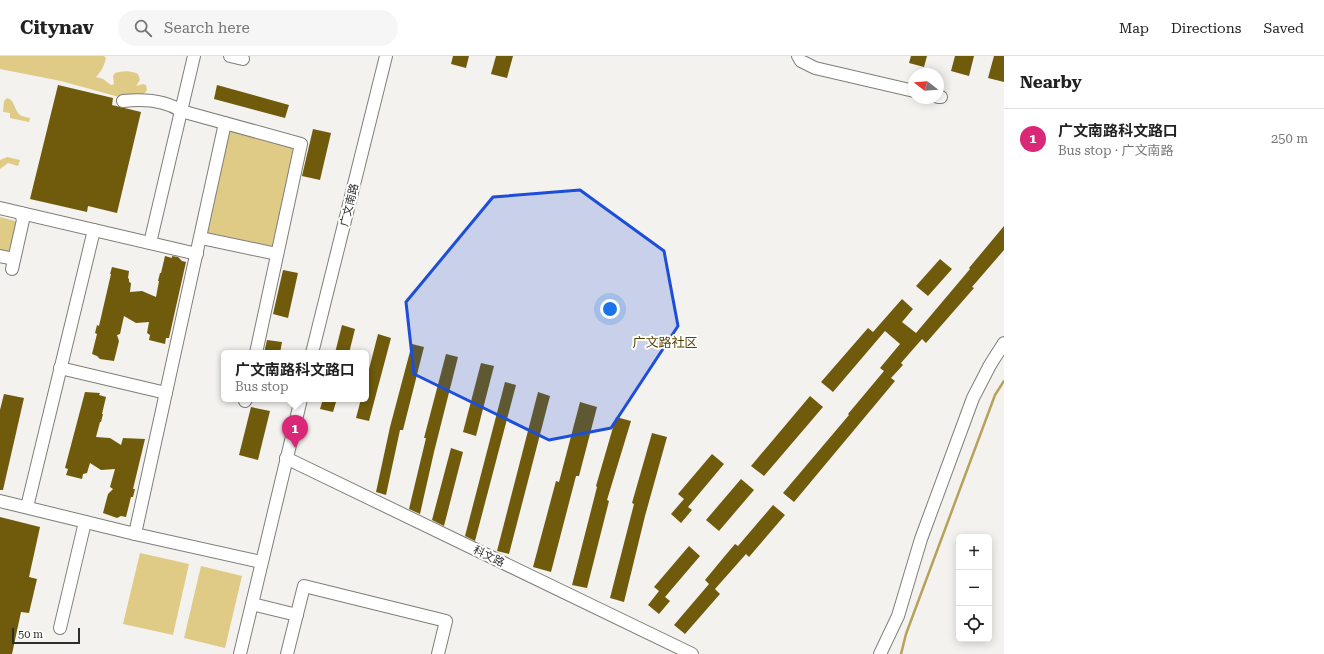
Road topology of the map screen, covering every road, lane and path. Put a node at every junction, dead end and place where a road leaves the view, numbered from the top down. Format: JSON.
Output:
{"nodes":[{"id":1,"x":194,"y":56,"type":"edge"},
{"id":2,"x":230,"y":56,"type":"edge"},
{"id":3,"x":386,"y":56,"type":"edge"},
{"id":4,"x":798,"y":56,"type":"edge"},
{"id":5,"x":243,"y":59,"type":"dead end"},
{"id":6,"x":908,"y":90,"type":"edge"},
{"id":7,"x":123,"y":101,"type":"dead end"},
{"id":8,"x":181,"y":111,"type":"junction"},
{"id":9,"x":225,"y":123,"type":"junction"},
{"id":10,"x":0,"y":208,"type":"edge"},
{"id":11,"x":21,"y":213,"type":"junction"},
{"id":12,"x":94,"y":230,"type":"junction"},
{"id":13,"x":201,"y":238,"type":"junction"},
{"id":14,"x":150,"y":243,"type":"junction"},
{"id":15,"x":197,"y":254,"type":"junction"},
{"id":16,"x":277,"y":254,"type":"junction"},
{"id":17,"x":0,"y":256,"type":"edge"},
{"id":18,"x":1004,"y":343,"type":"edge"},
{"id":19,"x":257,"y":350,"type":"edge"},
{"id":20,"x":313,"y":350,"type":"edge"},
{"id":21,"x":60,"y":368,"type":"junction"},
{"id":22,"x":166,"y":393,"type":"junction"},
{"id":23,"x":300,"y":402,"type":"edge"},
{"id":24,"x":286,"y":458,"type":"junction"},
{"id":25,"x":0,"y":501,"type":"edge"},
{"id":26,"x":27,"y":507,"type":"junction"},
{"id":27,"x":85,"y":522,"type":"junction"},
{"id":28,"x":135,"y":534,"type":"junction"},
{"id":29,"x":261,"y":562,"type":"junction"},
{"id":30,"x":252,"y":604,"type":"junction"},
{"id":31,"x":297,"y":615,"type":"junction"},
{"id":32,"x":60,"y":628,"type":"dead end"},
{"id":33,"x":240,"y":654,"type":"edge"},
{"id":34,"x":287,"y":654,"type":"edge"},
{"id":35,"x":438,"y":654,"type":"edge"},
{"id":36,"x":692,"y":654,"type":"edge"},
{"id":37,"x":880,"y":654,"type":"edge"}],
"edges":[{"from":1,"to":8,"type":"street"},
{"from":2,"to":5,"type":"street"},
{"from":3,"to":20,"type":"street","name":"广文南路"},
{"from":4,"to":6,"type":"street"},
{"from":7,"to":8,"type":"street"},
{"from":8,"to":9,"type":"street"},
{"from":8,"to":14,"type":"street"},
{"from":9,"to":13,"type":"street"},
{"from":9,"to":16,"type":"street"},
{"from":10,"to":11,"type":"street"},
{"from":11,"to":12,"type":"street"},
{"from":11,"to":17,"type":"street"},
{"from":12,"to":14,"type":"street"},
{"from":12,"to":21,"type":"street"},
{"from":13,"to":15,"type":"street"},
{"from":13,"to":16,"type":"street"},
{"from":14,"to":15,"type":"street"},
{"from":15,"to":22,"type":"street"},
{"from":16,"to":19,"type":"street"},
{"from":18,"to":37,"type":"street"},
{"from":21,"to":22,"type":"street"},
{"from":21,"to":26,"type":"street"},
{"from":22,"to":28,"type":"street"},
{"from":23,"to":24,"type":"street"},
{"from":24,"to":29,"type":"street"},
{"from":24,"to":36,"type":"street","name":"科文路"},
{"from":25,"to":26,"type":"street"},
{"from":26,"to":27,"type":"street"},
{"from":27,"to":28,"type":"street"},
{"from":27,"to":32,"type":"street"},
{"from":28,"to":29,"type":"street"},
{"from":29,"to":30,"type":"street"},
{"from":30,"to":31,"type":"street"},
{"from":30,"to":33,"type":"street"},
{"from":31,"to":34,"type":"street"},
{"from":31,"to":35,"type":"street"}]}
